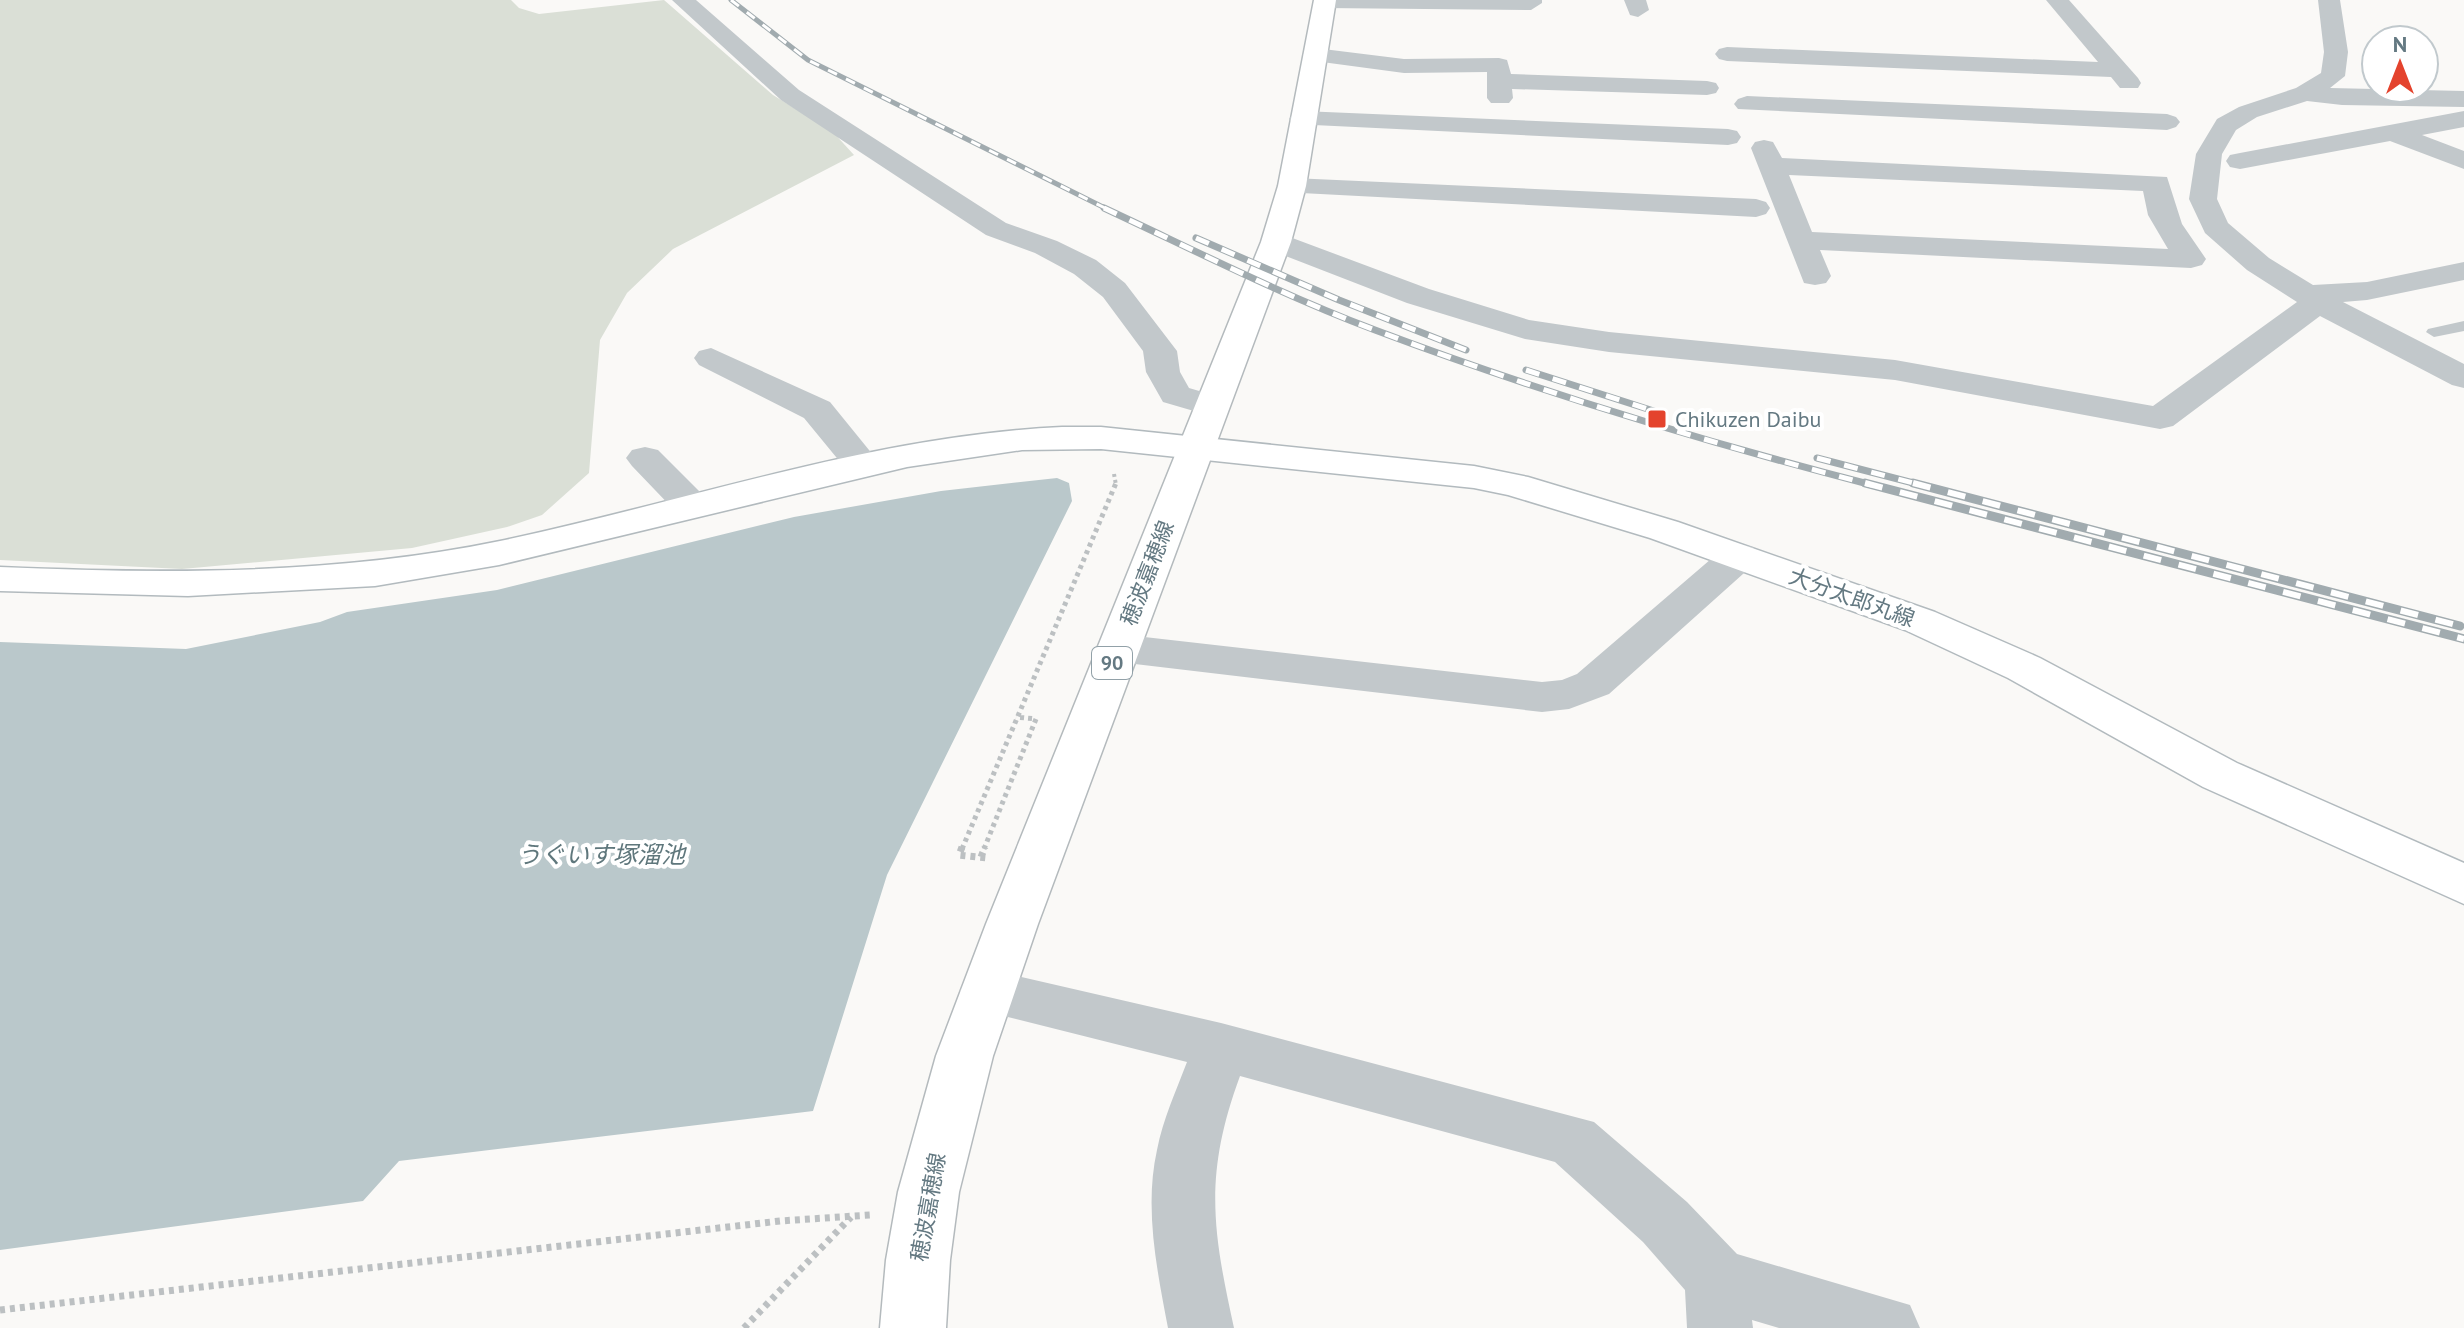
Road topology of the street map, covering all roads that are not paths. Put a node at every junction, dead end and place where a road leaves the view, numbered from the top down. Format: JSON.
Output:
{"nodes":[{"id":1,"x":683,"y":0,"type":"edge"},
{"id":2,"x":1324,"y":0,"type":"edge"},
{"id":3,"x":1531,"y":0,"type":"edge"},
{"id":4,"x":2057,"y":0,"type":"edge"},
{"id":5,"x":2329,"y":0,"type":"edge"},
{"id":6,"x":1315,"y":55,"type":"junction"},
{"id":7,"x":2117,"y":70,"type":"junction"},
{"id":8,"x":1707,"y":88,"type":"dead end"},
{"id":9,"x":2305,"y":93,"type":"junction"},
{"id":10,"x":2464,"y":99,"type":"edge"},
{"id":11,"x":1747,"y":104,"type":"junction"},
{"id":12,"x":1302,"y":119,"type":"junction"},
{"id":13,"x":2464,"y":119,"type":"edge"},
{"id":14,"x":2167,"y":122,"type":"junction"},
{"id":15,"x":2392,"y":132,"type":"junction"},
{"id":16,"x":1728,"y":137,"type":"dead end"},
{"id":17,"x":2209,"y":154,"type":"junction"},
{"id":18,"x":2240,"y":161,"type":"dead end"},
{"id":19,"x":2464,"y":161,"type":"edge"},
{"id":20,"x":1771,"y":166,"type":"junction"},
{"id":21,"x":1292,"y":186,"type":"junction"},
{"id":22,"x":1756,"y":208,"type":"dead end"},
{"id":23,"x":1801,"y":240,"type":"junction"},
{"id":24,"x":1276,"y":242,"type":"junction"},
{"id":25,"x":2464,"y":271,"type":"edge"},
{"id":26,"x":1815,"y":276,"type":"dead end"},
{"id":27,"x":2357,"y":291,"type":"junction"},
{"id":28,"x":2312,"y":298,"type":"junction"},
{"id":29,"x":2449,"y":329,"type":"edge"},
{"id":30,"x":2464,"y":347,"type":"edge"},
{"id":31,"x":711,"y":358,"type":"dead end"},
{"id":32,"x":2464,"y":378,"type":"edge"},
{"id":33,"x":1211,"y":405,"type":"junction"},
{"id":34,"x":1194,"y":448,"type":"junction"},
{"id":35,"x":645,"y":458,"type":"dead end"},
{"id":36,"x":863,"y":466,"type":"junction"},
{"id":37,"x":692,"y":506,"type":"junction"},
{"id":38,"x":1739,"y":556,"type":"junction"},
{"id":39,"x":0,"y":579,"type":"edge"},
{"id":40,"x":1118,"y":648,"type":"junction"},
{"id":41,"x":2464,"y":885,"type":"edge"},
{"id":42,"x":987,"y":991,"type":"junction"},
{"id":43,"x":1221,"y":1047,"type":"junction"},
{"id":44,"x":1718,"y":1304,"type":"edge"},
{"id":45,"x":913,"y":1328,"type":"edge"},
{"id":46,"x":1201,"y":1328,"type":"edge"},
{"id":47,"x":1887,"y":1328,"type":"edge"}],
"edges":[{"from":1,"to":33,"type":"street"},
{"from":2,"to":3,"type":"street"},
{"from":2,"to":6,"type":"main road","name":"穂波嘉穂線","number":"90"},
{"from":4,"to":7,"type":"street"},
{"from":5,"to":9,"type":"street"},
{"from":6,"to":8,"type":"street"},
{"from":6,"to":12,"type":"main road","name":"穂波嘉穂線","number":"90"},
{"from":7,"to":11,"type":"street"},
{"from":7,"to":14,"type":"street"},
{"from":9,"to":10,"type":"street"},
{"from":9,"to":17,"type":"street"},
{"from":11,"to":14,"type":"street"},
{"from":11,"to":20,"type":"street"},
{"from":12,"to":16,"type":"street"},
{"from":12,"to":21,"type":"main road","name":"穂波嘉穂線","number":"90"},
{"from":13,"to":15,"type":"street"},
{"from":14,"to":17,"type":"street"},
{"from":15,"to":18,"type":"street"},
{"from":15,"to":19,"type":"street"},
{"from":17,"to":28,"type":"street"},
{"from":20,"to":23,"type":"street"},
{"from":20,"to":23,"type":"street"},
{"from":21,"to":22,"type":"street"},
{"from":21,"to":24,"type":"main road","name":"穂波嘉穂線","number":"90"},
{"from":23,"to":26,"type":"street"},
{"from":24,"to":28,"type":"street"},
{"from":24,"to":33,"type":"main road","name":"穂波嘉穂線","number":"90"},
{"from":25,"to":27,"type":"street"},
{"from":27,"to":28,"type":"street"},
{"from":27,"to":29,"type":"street"},
{"from":28,"to":32,"type":"street"},
{"from":29,"to":30,"type":"street"},
{"from":31,"to":36,"type":"street"},
{"from":33,"to":34,"type":"main road","name":"穂波嘉穂線","number":"90"},
{"from":34,"to":36,"type":"main road","name":"大分太郎丸線"},
{"from":34,"to":38,"type":"main road","name":"大分太郎丸線"},
{"from":34,"to":40,"type":"main road","name":"穂波嘉穂線","number":"90"},
{"from":35,"to":37,"type":"street"},
{"from":36,"to":37,"type":"main road","name":"大分太郎丸線"},
{"from":37,"to":39,"type":"main road","name":"大分太郎丸線"},
{"from":38,"to":40,"type":"street"},
{"from":38,"to":41,"type":"main road","name":"大分太郎丸線"},
{"from":40,"to":42,"type":"main road","name":"穂波嘉穂線","number":"90"},
{"from":42,"to":43,"type":"street"},
{"from":42,"to":45,"type":"main road","name":"穂波嘉穂線","number":"90"},
{"from":43,"to":44,"type":"street"},
{"from":43,"to":46,"type":"street"},
{"from":44,"to":47,"type":"street"}]}
